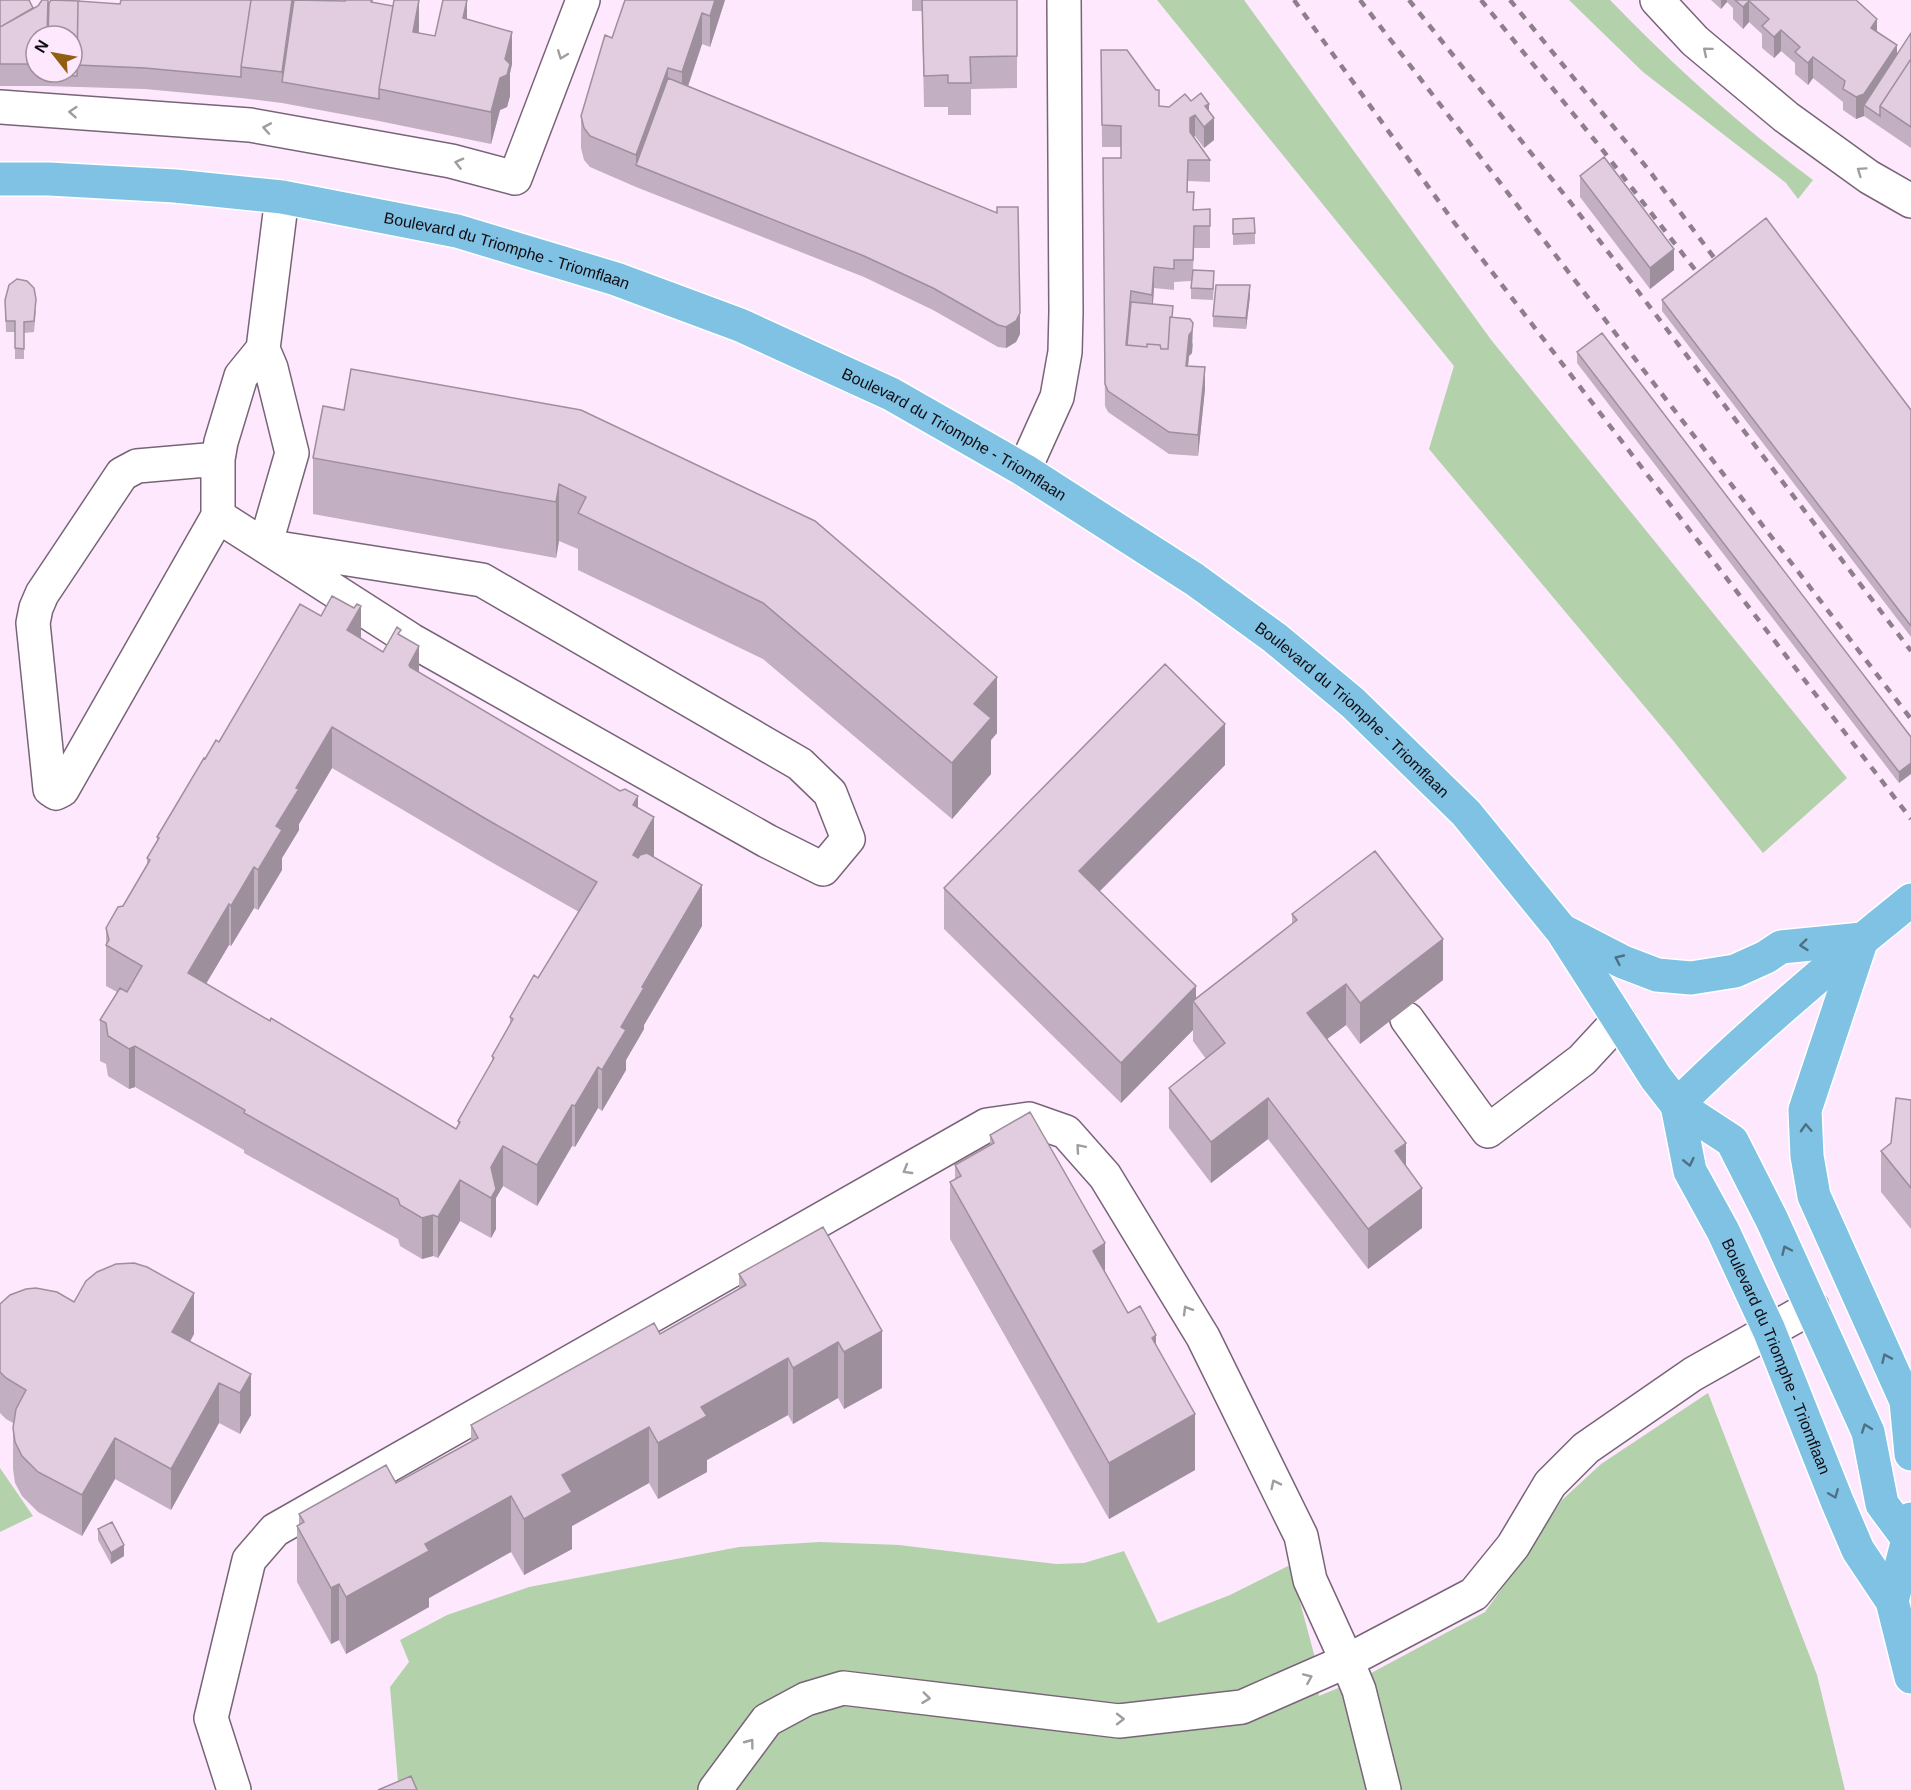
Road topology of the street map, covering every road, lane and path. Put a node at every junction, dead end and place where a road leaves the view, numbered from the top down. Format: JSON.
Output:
{"nodes":[{"id":1,"x":583,"y":0,"type":"edge"},
{"id":2,"x":1064,"y":0,"type":"edge"},
{"id":3,"x":1657,"y":0,"type":"edge"},
{"id":4,"x":0,"y":107,"type":"edge"},
{"id":5,"x":0,"y":179,"type":"edge"},
{"id":6,"x":282,"y":196,"type":"junction"},
{"id":7,"x":1911,"y":201,"type":"edge"},
{"id":8,"x":263,"y":349,"type":"junction"},
{"id":9,"x":218,"y":459,"type":"junction"},
{"id":10,"x":1024,"y":470,"type":"junction"},
{"id":11,"x":218,"y":516,"type":"junction"},
{"id":12,"x":265,"y":546,"type":"junction"},
{"id":13,"x":1911,"y":900,"type":"edge"},
{"id":14,"x":1562,"y":931,"type":"junction"},
{"id":15,"x":1862,"y":939,"type":"junction"},
{"id":16,"x":1407,"y":1019,"type":"dead end"},
{"id":17,"x":1619,"y":1020,"type":"junction"},
{"id":18,"x":1677,"y":1105,"type":"junction"},
{"id":19,"x":1812,"y":1307,"type":"junction"},
{"id":20,"x":1769,"y":1330,"type":"junction"},
{"id":21,"x":1911,"y":1454,"type":"edge"},
{"id":22,"x":1910,"y":1533,"type":"edge"},
{"id":23,"x":1892,"y":1600,"type":"junction"},
{"id":24,"x":1347,"y":1661,"type":"junction"},
{"id":25,"x":1911,"y":1677,"type":"edge"},
{"id":26,"x":234,"y":1790,"type":"edge"},
{"id":27,"x":715,"y":1790,"type":"edge"},
{"id":28,"x":1384,"y":1790,"type":"edge"}],
"edges":[{"from":1,"to":4,"type":"street","one_way":true},
{"from":2,"to":10,"type":"street"},
{"from":7,"to":3,"type":"street","one_way":true},
{"from":5,"to":6,"type":"main road","name":"Boulevard du Triomphe - Triomflaan"},
{"from":6,"to":8,"type":"street"},
{"from":6,"to":10,"type":"main road","name":"Boulevard du Triomphe - Triomflaan"},
{"from":8,"to":9,"type":"street"},
{"from":8,"to":12,"type":"street"},
{"from":9,"to":11,"type":"street"},
{"from":9,"to":11,"type":"street"},
{"from":10,"to":14,"type":"main road","name":"Boulevard du Triomphe - Triomflaan"},
{"from":11,"to":12,"type":"street"},
{"from":12,"to":12,"type":"street"},
{"from":13,"to":15,"type":"main road"},
{"from":15,"to":14,"type":"main road","one_way":true},
{"from":14,"to":17,"type":"main road","name":"Boulevard du Triomphe - Triomflaan"},
{"from":15,"to":18,"type":"main road"},
{"from":21,"to":15,"type":"main road","one_way":true},
{"from":16,"to":17,"type":"street"},
{"from":17,"to":18,"type":"main road","name":"Boulevard du Triomphe - Triomflaan"},
{"from":19,"to":18,"type":"main road","name":"Boulevard du Triomphe - Triomflaan","one_way":true},
{"from":18,"to":20,"type":"main road","name":"Boulevard du Triomphe - Triomflaan","one_way":true},
{"from":19,"to":20,"type":"street"},
{"from":22,"to":19,"type":"main road","name":"Boulevard du Triomphe - Triomflaan","one_way":true},
{"from":20,"to":23,"type":"main road","name":"Boulevard du Triomphe - Triomflaan","one_way":true},
{"from":20,"to":24,"type":"street"},
{"from":22,"to":23,"type":"main road","name":"Boulevard du Triomphe - Triomflaan"},
{"from":23,"to":25,"type":"main road","name":"Boulevard du Triomphe - Triomflaan"},
{"from":24,"to":26,"type":"street","one_way":true},
{"from":27,"to":24,"type":"street","one_way":true},
{"from":24,"to":28,"type":"street"}]}
